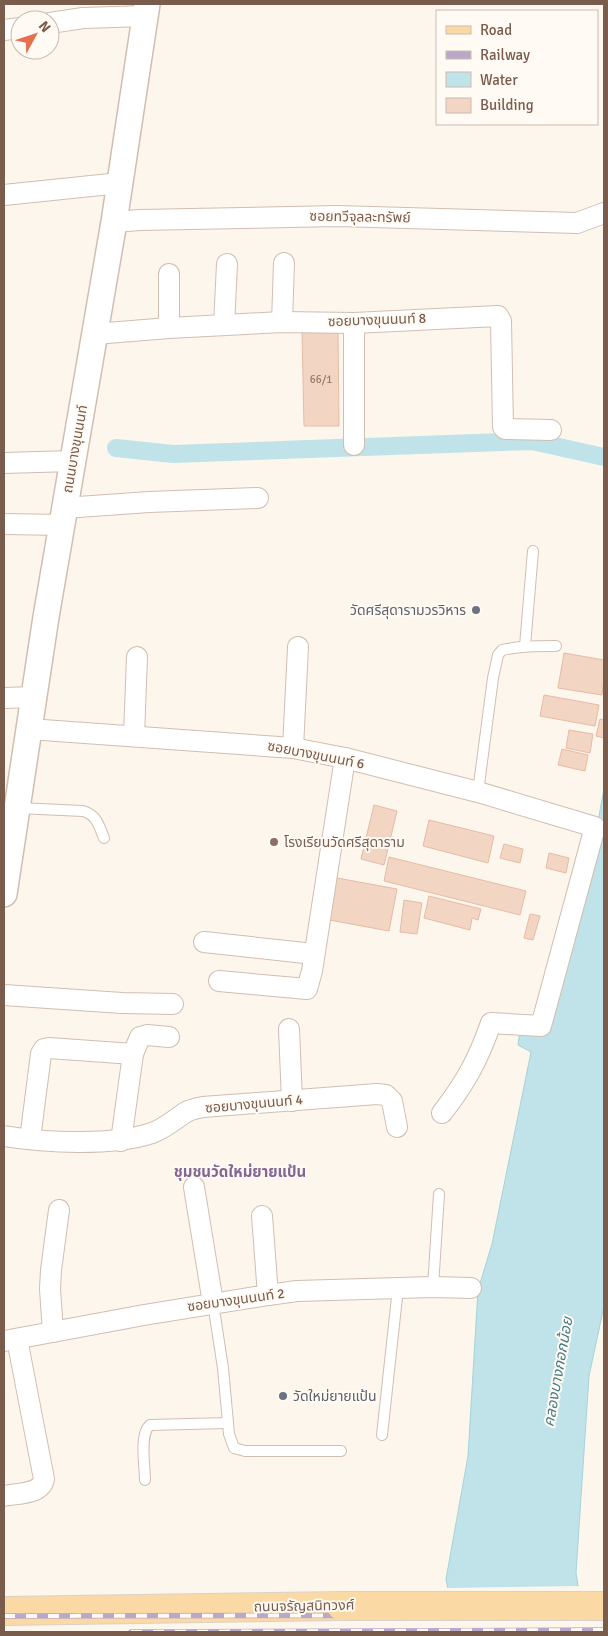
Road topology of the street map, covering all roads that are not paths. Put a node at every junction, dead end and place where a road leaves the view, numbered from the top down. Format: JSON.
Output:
{"nodes":[{"id":1,"x":146,"y":10,"type":"edge"},
{"id":2,"x":60,"y":21,"type":"edge"},
{"id":3,"x":120,"y":183,"type":"junction"},
{"id":4,"x":4,"y":195,"type":"edge"},
{"id":5,"x":604,"y":213,"type":"edge"},
{"id":6,"x":114,"y":222,"type":"junction"},
{"id":7,"x":284,"y":263,"type":"dead end"},
{"id":8,"x":227,"y":264,"type":"dead end"},
{"id":9,"x":169,"y":274,"type":"dead end"},
{"id":10,"x":282,"y":322,"type":"junction"},
{"id":11,"x":354,"y":323,"type":"junction"},
{"id":12,"x":224,"y":325,"type":"junction"},
{"id":13,"x":168,"y":328,"type":"junction"},
{"id":14,"x":95,"y":334,"type":"junction"},
{"id":15,"x":551,"y":430,"type":"dead end"},
{"id":16,"x":354,"y":445,"type":"dead end"},
{"id":17,"x":72,"y":461,"type":"junction"},
{"id":18,"x":4,"y":463,"type":"edge"},
{"id":19,"x":258,"y":498,"type":"dead end"},
{"id":20,"x":63,"y":517,"type":"junction"},
{"id":21,"x":4,"y":524,"type":"edge"},
{"id":22,"x":533,"y":551,"type":"dead end"},
{"id":23,"x":525,"y":646,"type":"junction"},
{"id":24,"x":556,"y":646,"type":"dead end"},
{"id":25,"x":298,"y":647,"type":"dead end"},
{"id":26,"x":137,"y":657,"type":"dead end"},
{"id":27,"x":34,"y":697,"type":"junction"},
{"id":28,"x":4,"y":698,"type":"edge"},
{"id":29,"x":29,"y":729,"type":"junction"},
{"id":30,"x":134,"y":736,"type":"junction"},
{"id":31,"x":293,"y":748,"type":"junction"},
{"id":32,"x":345,"y":758,"type":"junction"},
{"id":33,"x":478,"y":792,"type":"junction"},
{"id":34,"x":10,"y":826,"type":"edge"},
{"id":35,"x":104,"y":838,"type":"dead end"},
{"id":36,"x":4,"y":894,"type":"edge"},
{"id":37,"x":204,"y":942,"type":"dead end"},
{"id":38,"x":314,"y":954,"type":"junction"},
{"id":39,"x":219,"y":980,"type":"dead end"},
{"id":40,"x":4,"y":995,"type":"edge"},
{"id":41,"x":173,"y":1004,"type":"dead end"},
{"id":42,"x":289,"y":1029,"type":"dead end"},
{"id":43,"x":169,"y":1037,"type":"dead end"},
{"id":44,"x":133,"y":1054,"type":"junction"},
{"id":45,"x":292,"y":1101,"type":"junction"},
{"id":46,"x":442,"y":1113,"type":"dead end"},
{"id":47,"x":397,"y":1127,"type":"dead end"},
{"id":48,"x":4,"y":1136,"type":"edge"},
{"id":49,"x":30,"y":1139,"type":"junction"},
{"id":50,"x":121,"y":1141,"type":"junction"},
{"id":51,"x":194,"y":1187,"type":"dead end"},
{"id":52,"x":439,"y":1194,"type":"dead end"},
{"id":53,"x":59,"y":1210,"type":"dead end"},
{"id":54,"x":262,"y":1216,"type":"dead end"},
{"id":55,"x":433,"y":1287,"type":"junction"},
{"id":56,"x":398,"y":1288,"type":"junction"},
{"id":57,"x":471,"y":1288,"type":"dead end"},
{"id":58,"x":268,"y":1295,"type":"junction"},
{"id":59,"x":213,"y":1303,"type":"junction"},
{"id":60,"x":53,"y":1332,"type":"junction"},
{"id":61,"x":10,"y":1340,"type":"edge"},
{"id":62,"x":228,"y":1423,"type":"junction"},
{"id":63,"x":382,"y":1435,"type":"dead end"},
{"id":64,"x":342,"y":1451,"type":"dead end"},
{"id":65,"x":145,"y":1480,"type":"dead end"},
{"id":66,"x":4,"y":1496,"type":"edge"},
{"id":67,"x":604,"y":1606,"type":"edge"},
{"id":68,"x":4,"y":1611,"type":"edge"}],
"edges":[{"from":1,"to":2,"type":"street"},
{"from":1,"to":3,"type":"street","name":"ถนนบางขุนนนท์"},
{"from":3,"to":4,"type":"street"},
{"from":3,"to":6,"type":"street","name":"ถนนบางขุนนนท์"},
{"from":5,"to":6,"type":"street","name":"ซอยทวีจุลละทรัพย์"},
{"from":6,"to":14,"type":"street","name":"ถนนบางขุนนนท์"},
{"from":7,"to":10,"type":"street"},
{"from":8,"to":12,"type":"street"},
{"from":9,"to":13,"type":"street"},
{"from":10,"to":11,"type":"street","name":"ซอยบางขุนนนท์ 8"},
{"from":10,"to":12,"type":"street","name":"ซอยบางขุนนนท์ 8"},
{"from":11,"to":15,"type":"street","name":"ซอยบางขุนนนท์ 8"},
{"from":11,"to":16,"type":"street"},
{"from":12,"to":13,"type":"street","name":"ซอยบางขุนนนท์ 8"},
{"from":13,"to":14,"type":"street","name":"ซอยบางขุนนนท์ 8"},
{"from":14,"to":17,"type":"street","name":"ถนนบางขุนนนท์"},
{"from":17,"to":18,"type":"street"},
{"from":17,"to":20,"type":"street","name":"ถนนบางขุนนนท์"},
{"from":19,"to":20,"type":"street"},
{"from":20,"to":21,"type":"street"},
{"from":20,"to":27,"type":"street","name":"ถนนบางขุนนนท์"},
{"from":22,"to":23,"type":"lane"},
{"from":23,"to":24,"type":"lane"},
{"from":23,"to":33,"type":"lane"},
{"from":25,"to":31,"type":"street"},
{"from":26,"to":30,"type":"street"},
{"from":27,"to":28,"type":"street"},
{"from":27,"to":29,"type":"street","name":"ถนนบางขุนนนท์"},
{"from":29,"to":30,"type":"street","name":"ซอยบางขุนนนท์ 6"},
{"from":29,"to":34,"type":"street","name":"ถนนบางขุนนนท์"},
{"from":30,"to":31,"type":"street","name":"ซอยบางขุนนนท์ 6"},
{"from":31,"to":32,"type":"street","name":"ซอยบางขุนนนท์ 6"},
{"from":32,"to":33,"type":"street","name":"ซอยบางขุนนนท์ 6"},
{"from":32,"to":38,"type":"street"},
{"from":33,"to":46,"type":"street","name":"ซอยบางขุนนนท์ 6"},
{"from":34,"to":35,"type":"lane"},
{"from":34,"to":36,"type":"street","name":"ถนนบางขุนนนท์"},
{"from":37,"to":38,"type":"street"},
{"from":38,"to":39,"type":"street"},
{"from":40,"to":41,"type":"street"},
{"from":42,"to":45,"type":"street"},
{"from":43,"to":44,"type":"street"},
{"from":44,"to":49,"type":"street"},
{"from":44,"to":50,"type":"street"},
{"from":45,"to":47,"type":"street","name":"ซอยบางขุนนนท์ 4"},
{"from":45,"to":50,"type":"street","name":"ซอยบางขุนนนท์ 4"},
{"from":48,"to":49,"type":"street","name":"ซอยบางขุนนนท์ 4"},
{"from":49,"to":50,"type":"street","name":"ซอยบางขุนนนท์ 4"},
{"from":51,"to":59,"type":"street"},
{"from":52,"to":55,"type":"lane"},
{"from":53,"to":60,"type":"street"},
{"from":54,"to":58,"type":"street"},
{"from":55,"to":56,"type":"street","name":"ซอยบางขุนนนท์ 2"},
{"from":55,"to":57,"type":"street","name":"ซอยบางขุนนนท์ 2"},
{"from":56,"to":58,"type":"street","name":"ซอยบางขุนนนท์ 2"},
{"from":56,"to":63,"type":"lane"},
{"from":58,"to":59,"type":"street","name":"ซอยบางขุนนนท์ 2"},
{"from":59,"to":60,"type":"street","name":"ซอยบางขุนนนท์ 2"},
{"from":59,"to":62,"type":"lane"},
{"from":60,"to":61,"type":"street","name":"ซอยบางขุนนนท์ 2"},
{"from":61,"to":66,"type":"street"},
{"from":62,"to":64,"type":"lane"},
{"from":62,"to":65,"type":"lane"},
{"from":67,"to":68,"type":"main road","name":"ถนนจรัญสนิทวงศ์","bridge":true}]}
